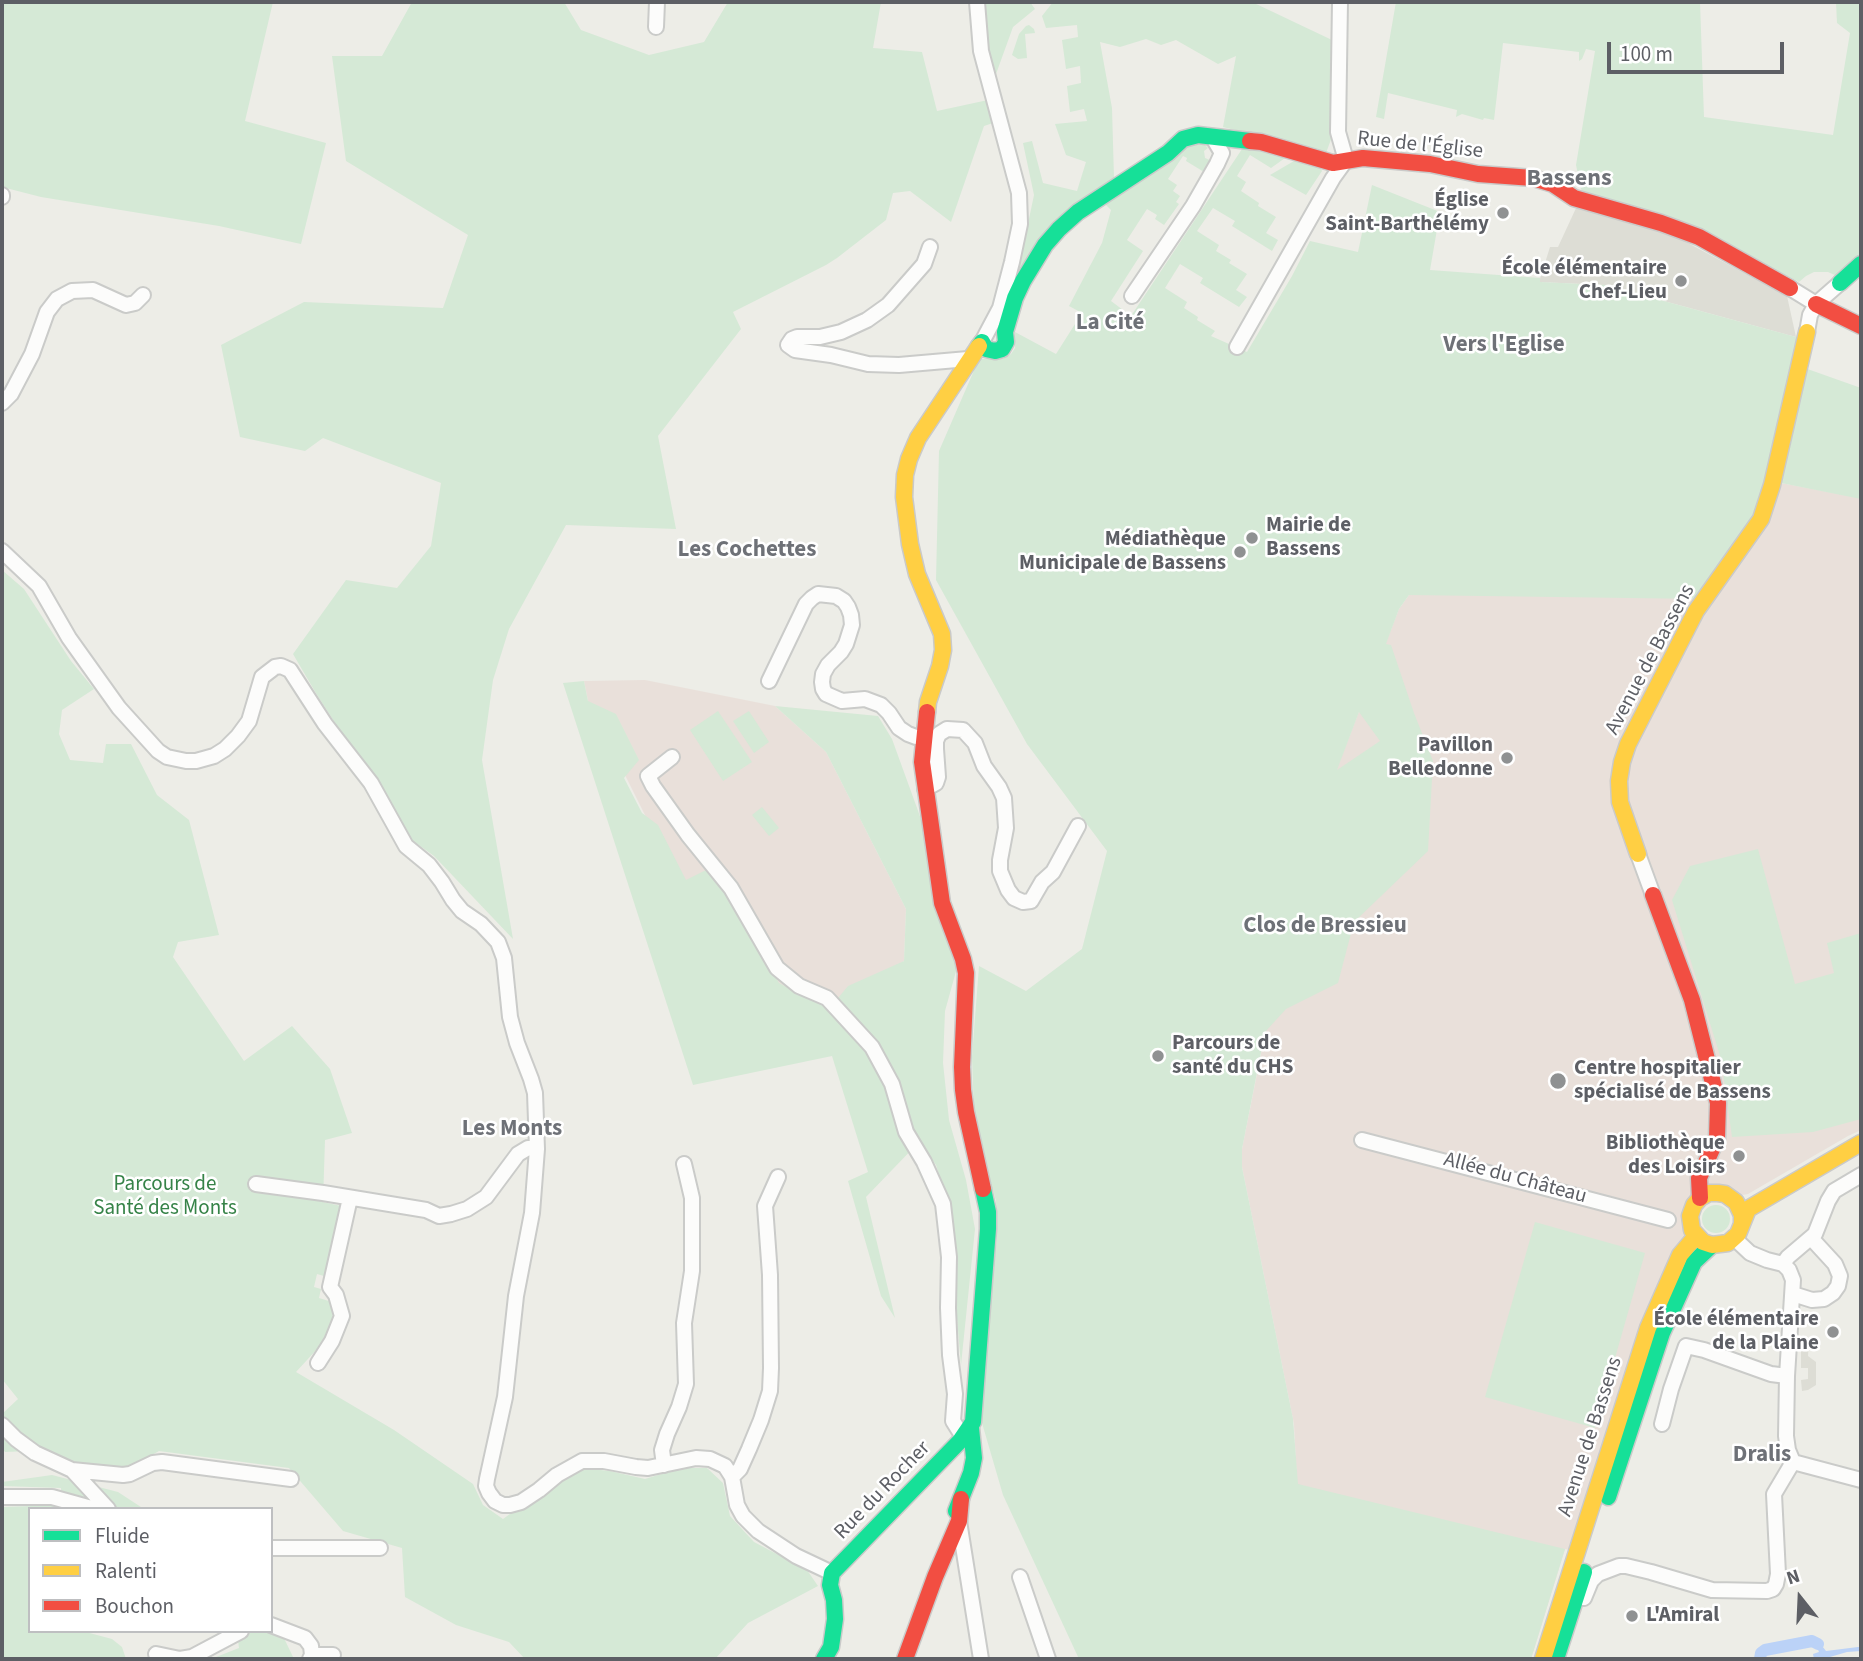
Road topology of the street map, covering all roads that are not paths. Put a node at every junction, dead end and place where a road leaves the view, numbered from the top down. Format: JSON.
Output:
{"nodes":[{"id":1,"x":657,"y":2,"type":"edge"},
{"id":2,"x":976,"y":2,"type":"edge"},
{"id":3,"x":1340,"y":2,"type":"edge"},
{"id":4,"x":656,"y":27,"type":"dead end"},
{"id":5,"x":1213,"y":138,"type":"junction"},
{"id":6,"x":1346,"y":160,"type":"junction"},
{"id":7,"x":930,"y":247,"type":"dead end"},
{"id":8,"x":1861,"y":264,"type":"edge"},
{"id":9,"x":1840,"y":283,"type":"joint"},
{"id":10,"x":1790,"y":288,"type":"joint"},
{"id":11,"x":143,"y":295,"type":"dead end"},
{"id":12,"x":1132,"y":296,"type":"dead end"},
{"id":13,"x":1816,"y":304,"type":"junction"},
{"id":14,"x":1861,"y":326,"type":"edge"},
{"id":15,"x":1807,"y":332,"type":"joint"},
{"id":16,"x":982,"y":342,"type":"junction"},
{"id":17,"x":1237,"y":347,"type":"dead end"},
{"id":18,"x":968,"y":359,"type":"junction"},
{"id":19,"x":2,"y":403,"type":"edge"},
{"id":20,"x":2,"y":551,"type":"edge"},
{"id":21,"x":769,"y":681,"type":"dead end"},
{"id":22,"x":923,"y":737,"type":"junction"},
{"id":23,"x":672,"y":757,"type":"dead end"},
{"id":24,"x":925,"y":789,"type":"junction"},
{"id":25,"x":1078,"y":827,"type":"dead end"},
{"id":26,"x":1638,"y":854,"type":"joint"},
{"id":27,"x":1653,"y":895,"type":"joint"},
{"id":28,"x":1861,"y":1130,"type":"edge"},
{"id":29,"x":1362,"y":1140,"type":"dead end"},
{"id":30,"x":1861,"y":1143,"type":"edge"},
{"id":31,"x":537,"y":1149,"type":"junction"},
{"id":32,"x":684,"y":1164,"type":"dead end"},
{"id":33,"x":1706,"y":1166,"type":"junction"},
{"id":34,"x":1861,"y":1174,"type":"edge"},
{"id":35,"x":778,"y":1177,"type":"dead end"},
{"id":36,"x":256,"y":1184,"type":"dead end"},
{"id":37,"x":1724,"y":1195,"type":"junction"},
{"id":38,"x":349,"y":1198,"type":"junction"},
{"id":39,"x":1700,"y":1198,"type":"junction"},
{"id":40,"x":1668,"y":1220,"type":"dead end"},
{"id":41,"x":1742,"y":1222,"type":"junction"},
{"id":42,"x":1696,"y":1236,"type":"junction"},
{"id":43,"x":1734,"y":1238,"type":"junction"},
{"id":44,"x":1812,"y":1238,"type":"junction"},
{"id":45,"x":1712,"y":1245,"type":"junction"},
{"id":46,"x":1783,"y":1264,"type":"junction"},
{"id":47,"x":1793,"y":1294,"type":"junction"},
{"id":48,"x":318,"y":1363,"type":"dead end"},
{"id":49,"x":1787,"y":1376,"type":"junction"},
{"id":50,"x":1662,"y":1423,"type":"dead end"},
{"id":51,"x":2,"y":1425,"type":"edge"},
{"id":52,"x":966,"y":1440,"type":"junction"},
{"id":53,"x":1793,"y":1462,"type":"junction"},
{"id":54,"x":664,"y":1465,"type":"junction"},
{"id":55,"x":72,"y":1469,"type":"junction"},
{"id":56,"x":732,"y":1477,"type":"junction"},
{"id":57,"x":291,"y":1479,"type":"dead end"},
{"id":58,"x":1861,"y":1480,"type":"edge"},
{"id":59,"x":2,"y":1497,"type":"edge"},
{"id":60,"x":88,"y":1507,"type":"edge"},
{"id":61,"x":106,"y":1507,"type":"edge"},
{"id":62,"x":959,"y":1532,"type":"junction"},
{"id":63,"x":273,"y":1548,"type":"edge"},
{"id":64,"x":380,"y":1548,"type":"dead end"},
{"id":65,"x":832,"y":1573,"type":"junction"},
{"id":66,"x":1020,"y":1577,"type":"dead end"},
{"id":67,"x":273,"y":1626,"type":"edge"},
{"id":68,"x":237,"y":1633,"type":"edge"},
{"id":69,"x":1559,"y":1652,"type":"edge"},
{"id":70,"x":156,"y":1654,"type":"dead end"},
{"id":71,"x":333,"y":1655,"type":"dead end"},
{"id":72,"x":311,"y":1657,"type":"edge"},
{"id":73,"x":824,"y":1659,"type":"edge"},
{"id":74,"x":905,"y":1659,"type":"edge"},
{"id":75,"x":981,"y":1659,"type":"edge"},
{"id":76,"x":1048,"y":1659,"type":"edge"},
{"id":77,"x":1543,"y":1659,"type":"edge"}],
"edges":[{"from":1,"to":4,"type":"street"},
{"from":2,"to":16,"type":"street"},
{"from":3,"to":6,"type":"street"},
{"from":5,"to":6,"type":"street","name":"Rue de l'Église"},
{"from":5,"to":12,"type":"street"},
{"from":5,"to":16,"type":"street","name":"Rue de l'Église"},
{"from":6,"to":10,"type":"street","name":"Rue de l'Église"},
{"from":6,"to":17,"type":"street"},
{"from":7,"to":18,"type":"street"},
{"from":8,"to":9,"type":"street"},
{"from":9,"to":13,"type":"street"},
{"from":10,"to":13,"type":"street","name":"Rue de l'Église"},
{"from":11,"to":19,"type":"street"},
{"from":13,"to":14,"type":"street"},
{"from":13,"to":15,"type":"street","name":"Avenue de Bassens"},
{"from":15,"to":26,"type":"street","name":"Avenue de Bassens"},
{"from":16,"to":18,"type":"street"},
{"from":18,"to":22,"type":"street"},
{"from":20,"to":31,"type":"street"},
{"from":21,"to":22,"type":"street"},
{"from":22,"to":24,"type":"street"},
{"from":23,"to":52,"type":"street"},
{"from":24,"to":25,"type":"street"},
{"from":24,"to":52,"type":"street"},
{"from":26,"to":27,"type":"street","name":"Avenue de Bassens"},
{"from":27,"to":33,"type":"street","name":"Avenue de Bassens"},
{"from":28,"to":37,"type":"street"},
{"from":29,"to":40,"type":"street","name":"Allée du Château"},
{"from":30,"to":41,"type":"street"},
{"from":31,"to":38,"type":"street"},
{"from":31,"to":54,"type":"street"},
{"from":32,"to":54,"type":"street"},
{"from":33,"to":37,"type":"street"},
{"from":33,"to":39,"type":"street","name":"Avenue de Bassens"},
{"from":34,"to":44,"type":"street"},
{"from":35,"to":56,"type":"street"},
{"from":36,"to":38,"type":"street"},
{"from":37,"to":39,"type":"street"},
{"from":37,"to":41,"type":"street"},
{"from":38,"to":48,"type":"street"},
{"from":39,"to":42,"type":"street"},
{"from":41,"to":43,"type":"street"},
{"from":42,"to":45,"type":"street"},
{"from":42,"to":77,"type":"street","name":"Avenue de Bassens"},
{"from":43,"to":45,"type":"street"},
{"from":43,"to":46,"type":"street"},
{"from":44,"to":46,"type":"street"},
{"from":44,"to":47,"type":"street"},
{"from":45,"to":69,"type":"street","name":"Avenue de Bassens"},
{"from":46,"to":47,"type":"street"},
{"from":47,"to":49,"type":"street"},
{"from":49,"to":50,"type":"street"},
{"from":49,"to":53,"type":"street"},
{"from":51,"to":55,"type":"street"},
{"from":52,"to":62,"type":"street"},
{"from":52,"to":65,"type":"street","name":"Rue du Rocher"},
{"from":53,"to":58,"type":"street"},
{"from":53,"to":69,"type":"street"},
{"from":54,"to":56,"type":"street"},
{"from":55,"to":57,"type":"street"},
{"from":55,"to":61,"type":"street"},
{"from":56,"to":65,"type":"street"},
{"from":59,"to":60,"type":"street"},
{"from":62,"to":74,"type":"street"},
{"from":62,"to":75,"type":"street"},
{"from":63,"to":64,"type":"street"},
{"from":65,"to":73,"type":"street"},
{"from":66,"to":76,"type":"street"},
{"from":67,"to":72,"type":"street"},
{"from":68,"to":70,"type":"street"},
{"from":71,"to":72,"type":"street"}]}
